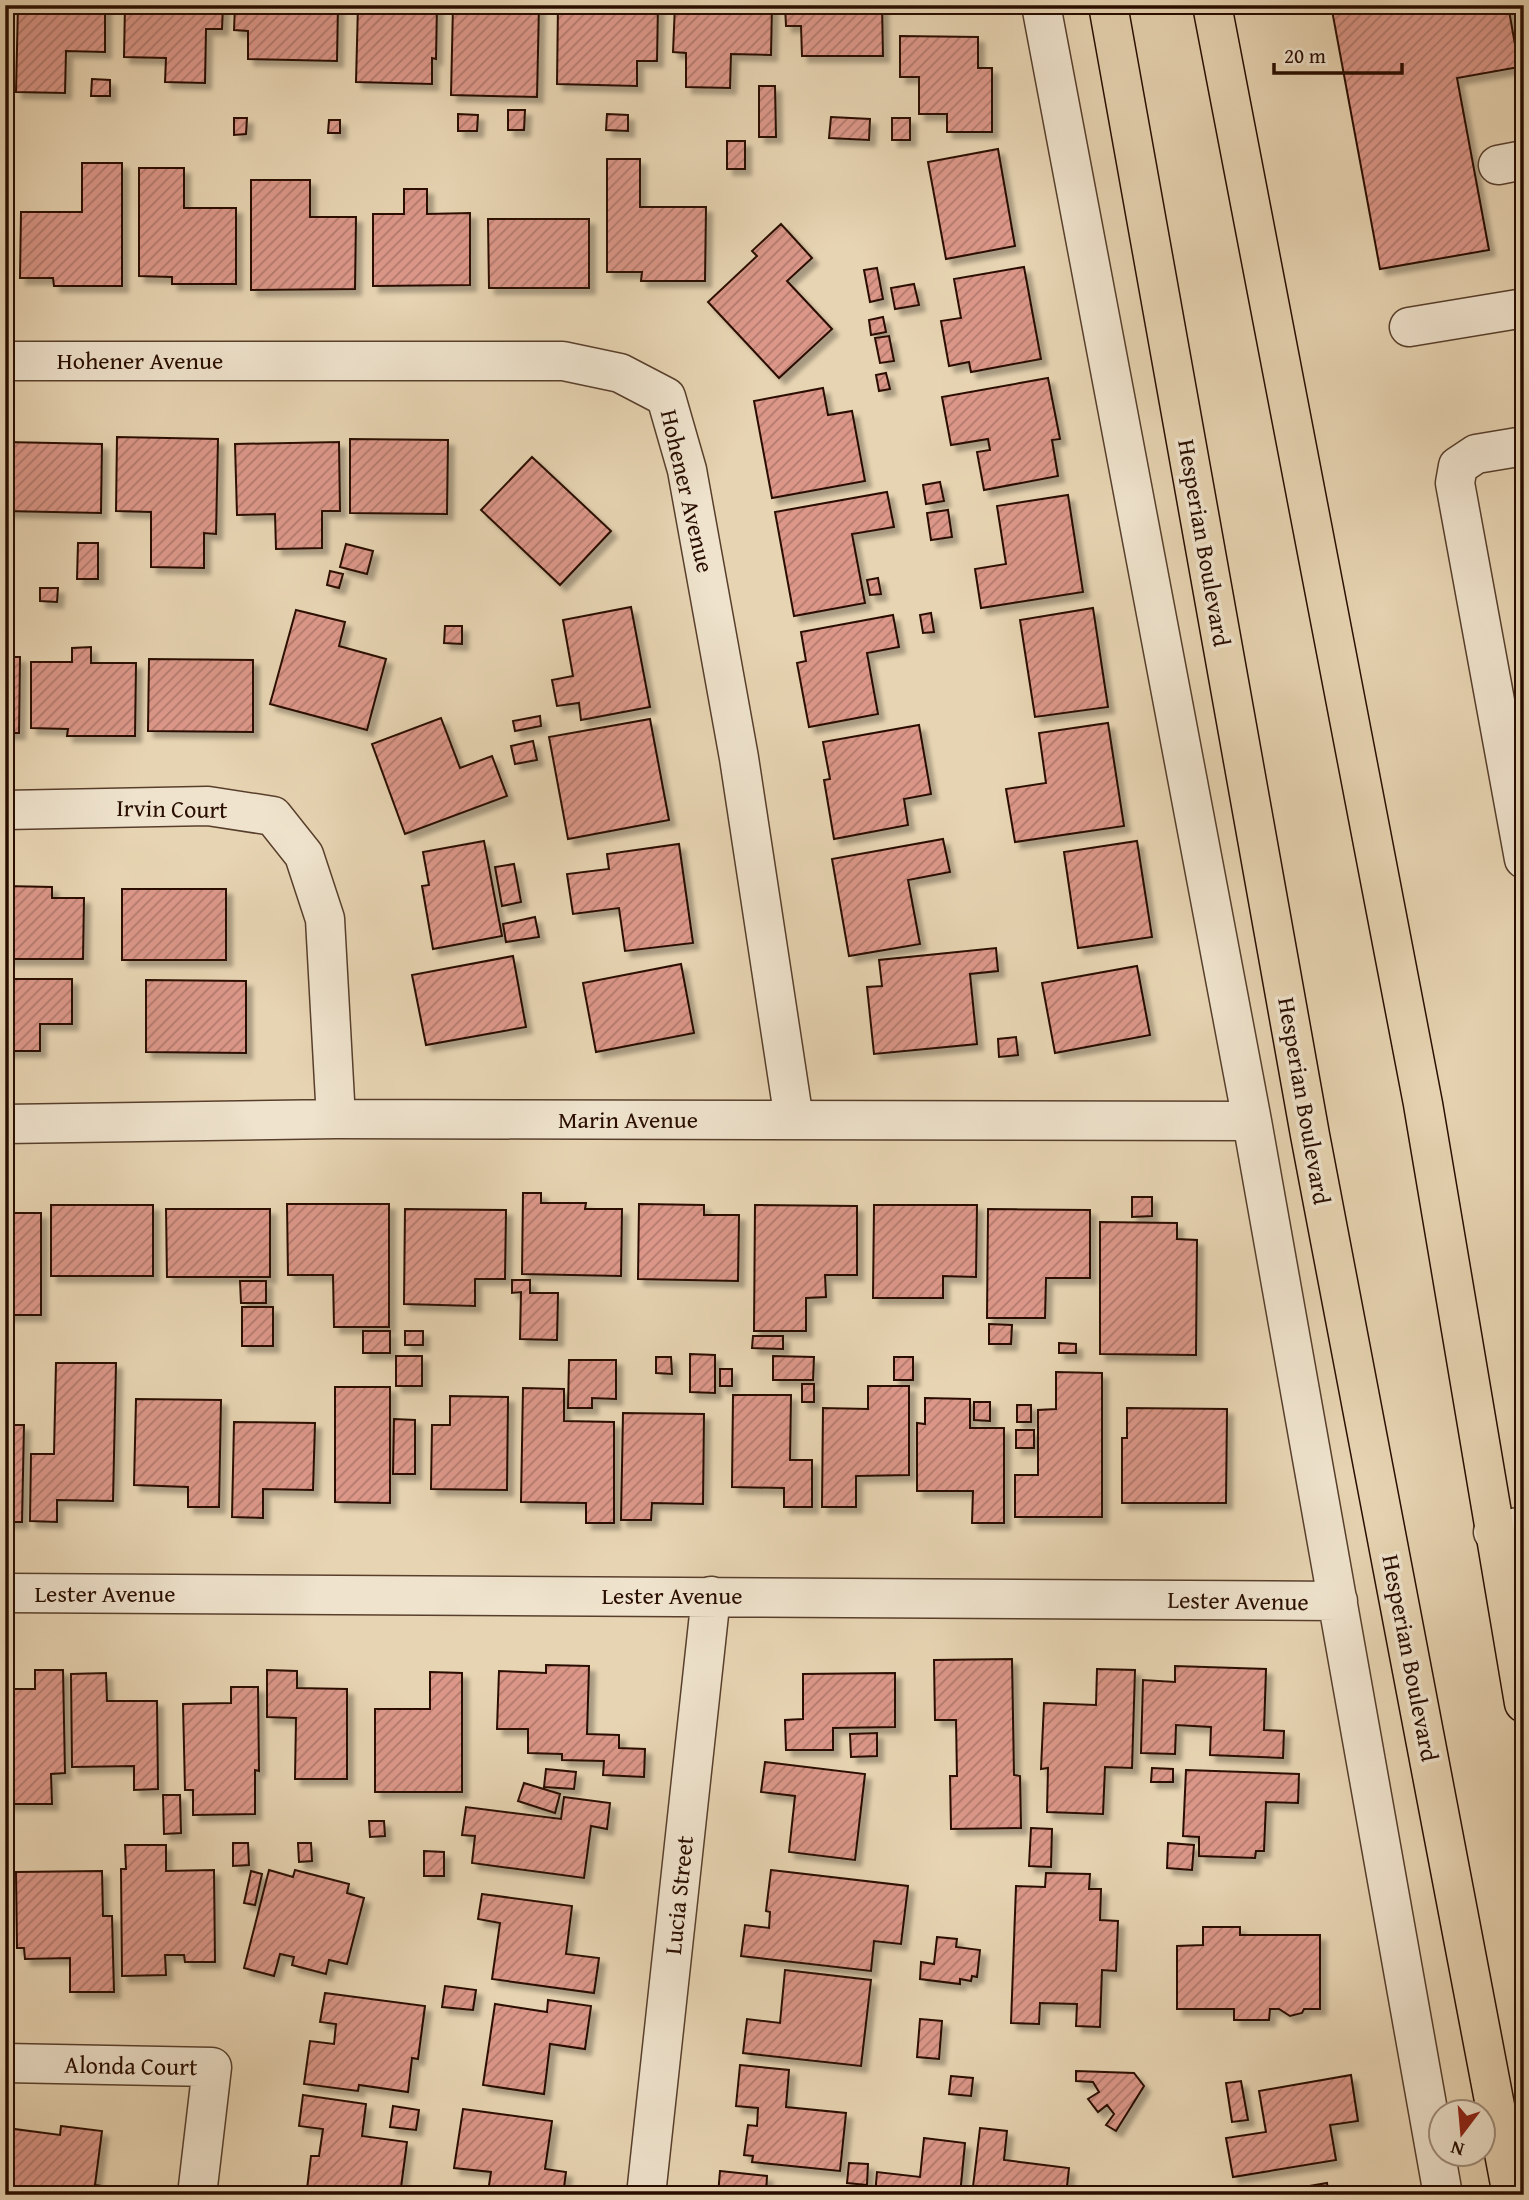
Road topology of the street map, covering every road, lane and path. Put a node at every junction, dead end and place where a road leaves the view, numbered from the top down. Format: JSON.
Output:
{"nodes":[{"id":1,"x":1041,"y":5,"type":"edge"},
{"id":2,"x":1108,"y":5,"type":"edge"},
{"id":3,"x":1212,"y":5,"type":"edge"},
{"id":4,"x":1524,"y":308,"type":"edge"},
{"id":5,"x":1409,"y":327,"type":"dead end"},
{"id":6,"x":5,"y":361,"type":"edge"},
{"id":7,"x":1524,"y":446,"type":"edge"},
{"id":8,"x":5,"y":810,"type":"edge"},
{"id":9,"x":1524,"y":859,"type":"edge"},
{"id":10,"x":336,"y":1119,"type":"junction"},
{"id":11,"x":794,"y":1120,"type":"junction"},
{"id":12,"x":1252,"y":1121,"type":"junction"},
{"id":13,"x":5,"y":1124,"type":"edge"},
{"id":14,"x":1509,"y":1529,"type":"edge"},
{"id":15,"x":5,"y":1593,"type":"edge"},
{"id":16,"x":711,"y":1596,"type":"junction"},
{"id":17,"x":1338,"y":1601,"type":"junction"},
{"id":18,"x":1524,"y":1703,"type":"edge"},
{"id":19,"x":5,"y":2063,"type":"edge"},
{"id":20,"x":197,"y":2195,"type":"edge"},
{"id":21,"x":646,"y":2195,"type":"edge"},
{"id":22,"x":1443,"y":2195,"type":"edge"},
{"id":23,"x":1512,"y":2195,"type":"edge"}],
"edges":[{"from":1,"to":12,"type":"street"},
{"from":2,"to":23,"type":"main road","name":"Hesperian Boulevard"},
{"from":3,"to":14,"type":"main road"},
{"from":4,"to":5,"type":"street"},
{"from":6,"to":11,"type":"street","name":"Hohener Avenue"},
{"from":7,"to":9,"type":"street"},
{"from":8,"to":10,"type":"street","name":"Irvin Court"},
{"from":10,"to":11,"type":"street","name":"Marin Avenue"},
{"from":10,"to":13,"type":"street","name":"Marin Avenue"},
{"from":11,"to":12,"type":"street","name":"Marin Avenue"},
{"from":12,"to":17,"type":"street"},
{"from":14,"to":18,"type":"main road"},
{"from":15,"to":16,"type":"street","name":"Lester Avenue"},
{"from":16,"to":17,"type":"street","name":"Lester Avenue"},
{"from":16,"to":21,"type":"street","name":"Lucia Street"},
{"from":17,"to":22,"type":"street"},
{"from":19,"to":20,"type":"street","name":"Alonda Court"}]}
